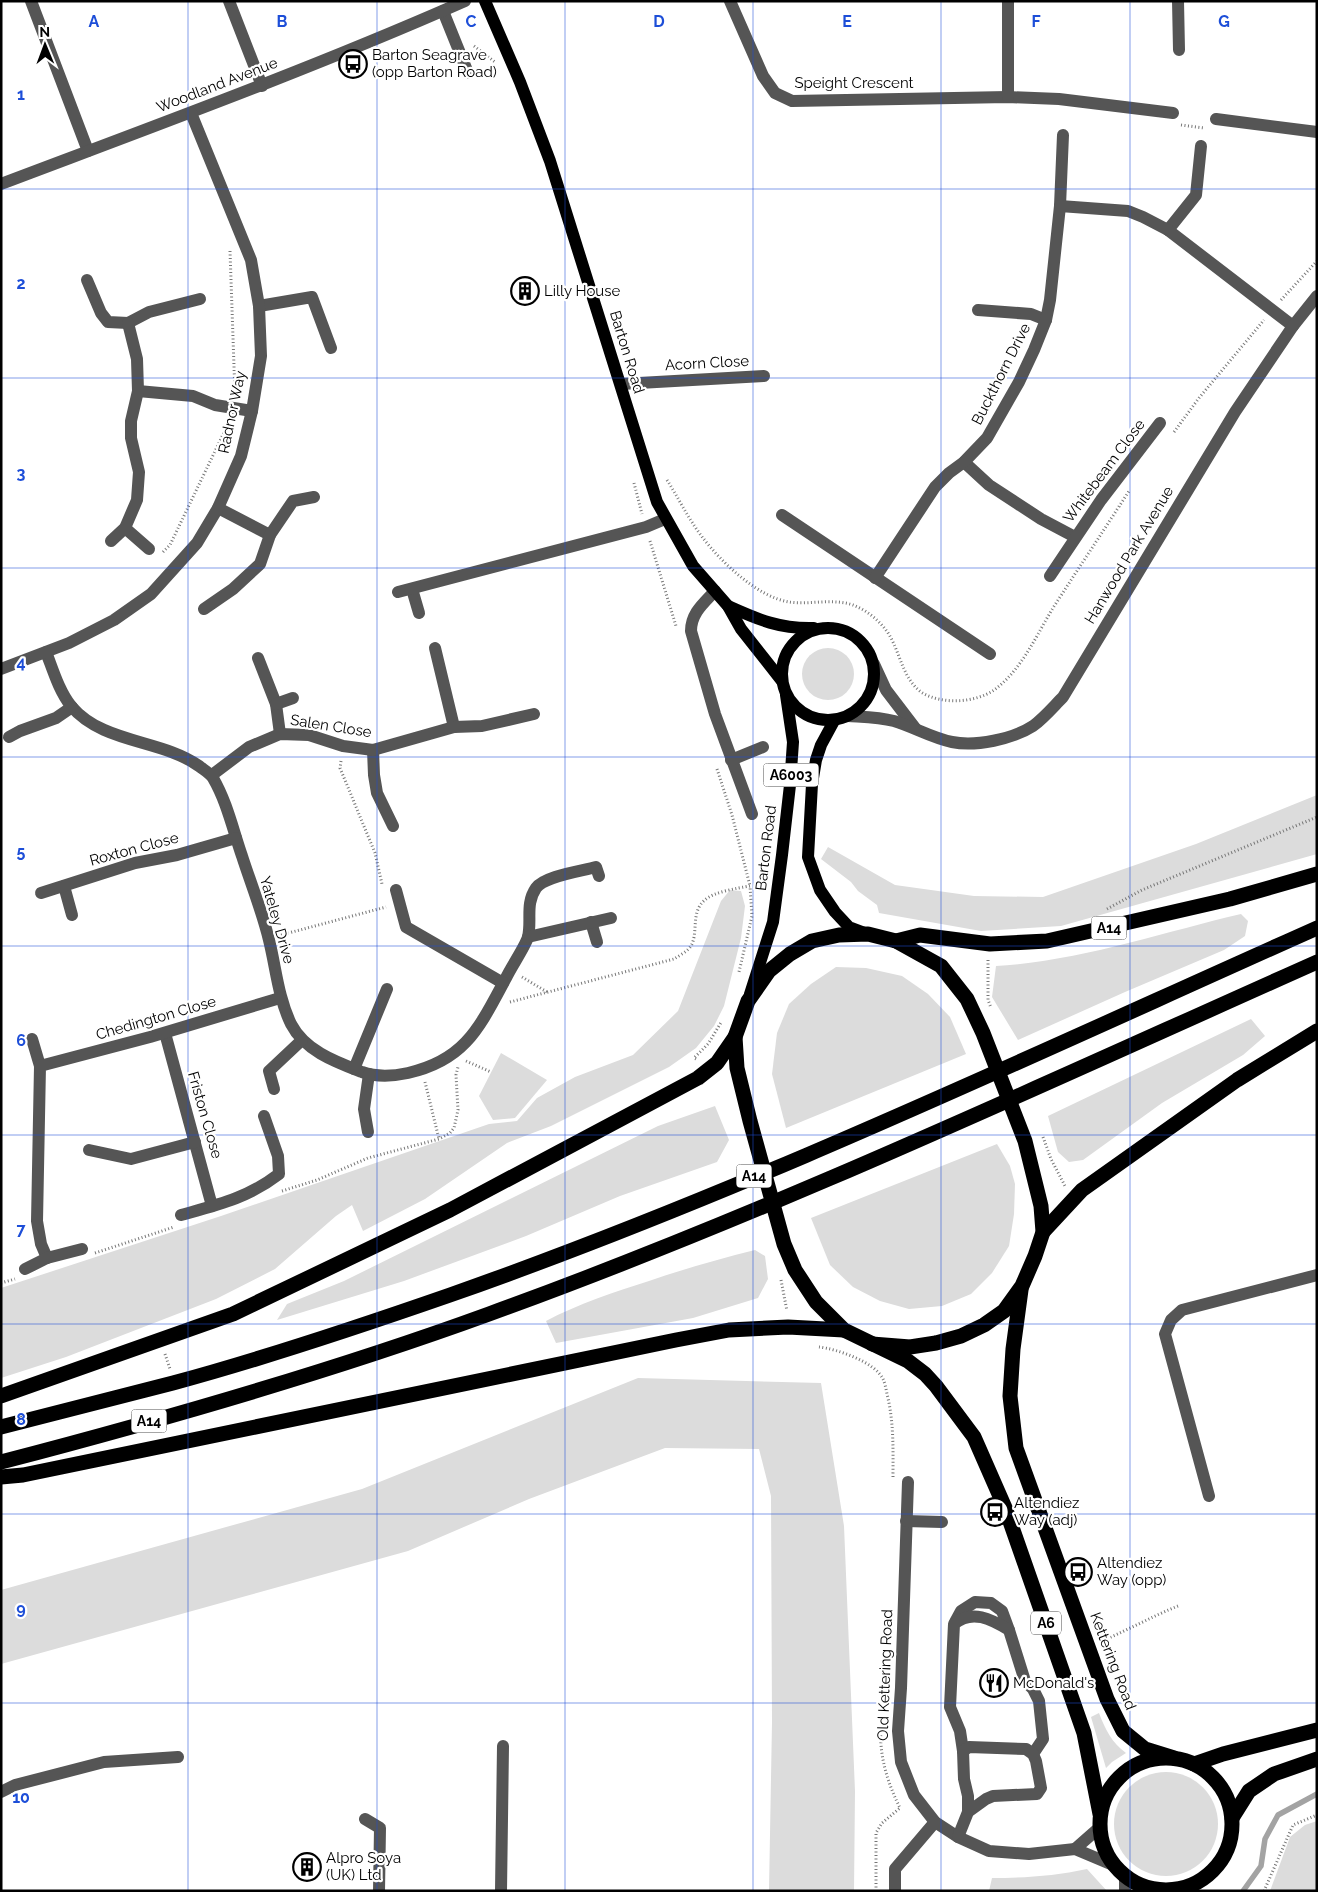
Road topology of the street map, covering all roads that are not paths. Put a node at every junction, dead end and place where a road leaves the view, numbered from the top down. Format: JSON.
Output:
{"nodes":[{"id":1,"x":31,"y":1,"type":"edge"},
{"id":2,"x":229,"y":1,"type":"edge"},
{"id":3,"x":465,"y":1,"type":"edge"},
{"id":4,"x":485,"y":1,"type":"edge"},
{"id":5,"x":730,"y":1,"type":"edge"},
{"id":6,"x":1008,"y":1,"type":"edge"},
{"id":7,"x":1178,"y":1,"type":"edge"},
{"id":8,"x":443,"y":11,"type":"junction"},
{"id":9,"x":1179,"y":50,"type":"dead end"},
{"id":10,"x":468,"y":73,"type":"dead end"},
{"id":11,"x":262,"y":86,"type":"junction"},
{"id":12,"x":1008,"y":97,"type":"junction"},
{"id":13,"x":191,"y":113,"type":"junction"},
{"id":14,"x":1172,"y":119,"type":"road end"},
{"id":15,"x":1216,"y":119,"type":"dead end"},
{"id":16,"x":1317,"y":132,"type":"edge"},
{"id":17,"x":1063,"y":135,"type":"dead end"},
{"id":18,"x":1201,"y":146,"type":"dead end"},
{"id":19,"x":88,"y":151,"type":"junction"},
{"id":20,"x":1,"y":184,"type":"edge"},
{"id":21,"x":1060,"y":206,"type":"junction"},
{"id":22,"x":1168,"y":230,"type":"junction"},
{"id":23,"x":87,"y":280,"type":"dead end"},
{"id":24,"x":1317,"y":296,"type":"edge"},
{"id":25,"x":200,"y":299,"type":"dead end"},
{"id":26,"x":259,"y":306,"type":"junction"},
{"id":27,"x":978,"y":310,"type":"dead end"},
{"id":28,"x":1046,"y":320,"type":"junction"},
{"id":29,"x":128,"y":323,"type":"junction"},
{"id":30,"x":1293,"y":326,"type":"junction"},
{"id":31,"x":331,"y":348,"type":"dead end"},
{"id":32,"x":764,"y":376,"type":"dead end"},
{"id":33,"x":620,"y":384,"type":"junction"},
{"id":34,"x":138,"y":390,"type":"junction"},
{"id":35,"x":252,"y":411,"type":"junction"},
{"id":36,"x":1160,"y":423,"type":"dead end"},
{"id":37,"x":964,"y":462,"type":"junction"},
{"id":38,"x":314,"y":496,"type":"dead end"},
{"id":39,"x":218,"y":508,"type":"junction"},
{"id":40,"x":782,"y":515,"type":"dead end"},
{"id":41,"x":665,"y":519,"type":"junction"},
{"id":42,"x":126,"y":528,"type":"junction"},
{"id":43,"x":270,"y":535,"type":"junction"},
{"id":44,"x":1075,"y":537,"type":"junction"},
{"id":45,"x":111,"y":541,"type":"dead end"},
{"id":46,"x":153,"y":553,"type":"road end"},
{"id":47,"x":1050,"y":576,"type":"dead end"},
{"id":48,"x":875,"y":578,"type":"junction"},
{"id":49,"x":412,"y":589,"type":"junction"},
{"id":50,"x":715,"y":591,"type":"junction"},
{"id":51,"x":398,"y":592,"type":"dead end"},
{"id":52,"x":728,"y":606,"type":"junction"},
{"id":53,"x":204,"y":609,"type":"dead end"},
{"id":54,"x":419,"y":613,"type":"dead end"},
{"id":55,"x":826,"y":628,"type":"junction"},
{"id":56,"x":435,"y":648,"type":"dead end"},
{"id":57,"x":46,"y":652,"type":"junction"},
{"id":58,"x":990,"y":654,"type":"dead end"},
{"id":59,"x":258,"y":658,"type":"dead end"},
{"id":60,"x":874,"y":664,"type":"junction"},
{"id":61,"x":1,"y":669,"type":"edge"},
{"id":62,"x":782,"y":681,"type":"junction"},
{"id":63,"x":786,"y":695,"type":"junction"},
{"id":64,"x":293,"y":698,"type":"dead end"},
{"id":65,"x":276,"y":704,"type":"junction"},
{"id":66,"x":72,"y":707,"type":"junction"},
{"id":67,"x":534,"y":714,"type":"dead end"},
{"id":68,"x":848,"y":716,"type":"junction"},
{"id":69,"x":834,"y":721,"type":"junction"},
{"id":70,"x":454,"y":727,"type":"junction"},
{"id":71,"x":917,"y":730,"type":"junction"},
{"id":72,"x":280,"y":734,"type":"junction"},
{"id":73,"x":9,"y":738,"type":"dead end"},
{"id":74,"x":763,"y":747,"type":"dead end"},
{"id":75,"x":373,"y":750,"type":"junction"},
{"id":76,"x":731,"y":760,"type":"junction"},
{"id":77,"x":212,"y":775,"type":"junction"},
{"id":78,"x":752,"y":814,"type":"dead end"},
{"id":79,"x":393,"y":826,"type":"dead end"},
{"id":80,"x":236,"y":838,"type":"junction"},
{"id":81,"x":1317,"y":874,"type":"edge"},
{"id":82,"x":599,"y":876,"type":"dead end"},
{"id":83,"x":64,"y":886,"type":"junction"},
{"id":84,"x":388,"y":892,"type":"road end"},
{"id":85,"x":41,"y":893,"type":"dead end"},
{"id":86,"x":72,"y":915,"type":"dead end"},
{"id":87,"x":611,"y":918,"type":"dead end"},
{"id":88,"x":591,"y":922,"type":"junction"},
{"id":89,"x":1317,"y":928,"type":"edge"},
{"id":90,"x":868,"y":934,"type":"junction"},
{"id":91,"x":528,"y":937,"type":"junction"},
{"id":92,"x":896,"y":941,"type":"junction"},
{"id":93,"x":596,"y":942,"type":"dead end"},
{"id":94,"x":1317,"y":962,"type":"edge"},
{"id":95,"x":503,"y":983,"type":"junction"},
{"id":96,"x":387,"y":989,"type":"dead end"},
{"id":97,"x":280,"y":998,"type":"junction"},
{"id":98,"x":748,"y":1002,"type":"junction"},
{"id":99,"x":1317,"y":1031,"type":"edge"},
{"id":100,"x":165,"y":1033,"type":"junction"},
{"id":101,"x":735,"y":1037,"type":"junction"},
{"id":102,"x":32,"y":1039,"type":"dead end"},
{"id":103,"x":302,"y":1040,"type":"junction"},
{"id":104,"x":40,"y":1066,"type":"junction"},
{"id":105,"x":354,"y":1069,"type":"junction"},
{"id":106,"x":369,"y":1074,"type":"junction"},
{"id":107,"x":274,"y":1090,"type":"dead end"},
{"id":108,"x":264,"y":1116,"type":"dead end"},
{"id":109,"x":368,"y":1132,"type":"dead end"},
{"id":110,"x":195,"y":1142,"type":"junction"},
{"id":111,"x":89,"y":1150,"type":"dead end"},
{"id":112,"x":212,"y":1206,"type":"junction"},
{"id":113,"x":181,"y":1215,"type":"dead end"},
{"id":114,"x":1043,"y":1232,"type":"junction"},
{"id":115,"x":82,"y":1249,"type":"dead end"},
{"id":116,"x":47,"y":1258,"type":"junction"},
{"id":117,"x":25,"y":1269,"type":"dead end"},
{"id":118,"x":1317,"y":1275,"type":"edge"},
{"id":119,"x":1022,"y":1286,"type":"junction"},
{"id":120,"x":844,"y":1330,"type":"junction"},
{"id":121,"x":872,"y":1344,"type":"junction"},
{"id":122,"x":1,"y":1396,"type":"edge"},
{"id":123,"x":1,"y":1427,"type":"edge"},
{"id":124,"x":1,"y":1462,"type":"edge"},
{"id":125,"x":1,"y":1477,"type":"edge"},
{"id":126,"x":908,"y":1482,"type":"dead end"},
{"id":127,"x":1209,"y":1496,"type":"dead end"},
{"id":128,"x":906,"y":1521,"type":"junction"},
{"id":129,"x":942,"y":1522,"type":"dead end"},
{"id":130,"x":1317,"y":1730,"type":"edge"},
{"id":131,"x":502,"y":1746,"type":"dead end"},
{"id":132,"x":963,"y":1752,"type":"junction"},
{"id":133,"x":1033,"y":1754,"type":"junction"},
{"id":134,"x":178,"y":1757,"type":"dead end"},
{"id":135,"x":1174,"y":1758,"type":"junction"},
{"id":136,"x":1317,"y":1758,"type":"edge"},
{"id":137,"x":1194,"y":1764,"type":"junction"},
{"id":138,"x":966,"y":1786,"type":"junction"},
{"id":139,"x":1,"y":1792,"type":"edge"},
{"id":140,"x":993,"y":1796,"type":"junction"},
{"id":141,"x":968,"y":1812,"type":"junction"},
{"id":142,"x":365,"y":1818,"type":"dead end"},
{"id":143,"x":1232,"y":1818,"type":"junction"},
{"id":144,"x":1100,"y":1821,"type":"junction"},
{"id":145,"x":935,"y":1822,"type":"junction"},
{"id":146,"x":958,"y":1837,"type":"junction"},
{"id":147,"x":1075,"y":1849,"type":"junction"},
{"id":148,"x":1113,"y":1865,"type":"junction"},
{"id":149,"x":1125,"y":1884,"type":"edge"},
{"id":150,"x":1185,"y":1888,"type":"edge"},
{"id":151,"x":380,"y":1891,"type":"edge"},
{"id":152,"x":501,"y":1891,"type":"edge"},
{"id":153,"x":895,"y":1891,"type":"edge"}],
"edges":[{"from":1,"to":19,"type":"street"},
{"from":2,"to":11,"type":"street"},
{"from":3,"to":8,"type":"street","name":"Woodland Avenue"},
{"from":4,"to":33,"type":"main road","name":"Barton Road"},
{"from":5,"to":12,"type":"street","name":"Speight Crescent"},
{"from":6,"to":12,"type":"street"},
{"from":7,"to":9,"type":"street"},
{"from":8,"to":10,"type":"street"},
{"from":8,"to":11,"type":"street","name":"Woodland Avenue"},
{"from":11,"to":13,"type":"street","name":"Woodland Avenue"},
{"from":12,"to":14,"type":"street","name":"Speight Crescent"},
{"from":13,"to":19,"type":"street","name":"Woodland Avenue"},
{"from":13,"to":26,"type":"street","name":"Radnor Way"},
{"from":15,"to":16,"type":"street"},
{"from":17,"to":21,"type":"street","name":"Buckthorn Drive"},
{"from":18,"to":22,"type":"street"},
{"from":19,"to":20,"type":"street","name":"Woodland Avenue"},
{"from":21,"to":22,"type":"street"},
{"from":21,"to":28,"type":"street","name":"Buckthorn Drive"},
{"from":22,"to":30,"type":"street"},
{"from":23,"to":29,"type":"street"},
{"from":24,"to":30,"type":"street","name":"Hanwood Park Avenue"},
{"from":25,"to":29,"type":"street"},
{"from":26,"to":31,"type":"street"},
{"from":26,"to":35,"type":"street","name":"Radnor Way"},
{"from":27,"to":28,"type":"street"},
{"from":28,"to":37,"type":"street","name":"Buckthorn Drive"},
{"from":29,"to":34,"type":"street"},
{"from":30,"to":71,"type":"street","name":"Hanwood Park Avenue"},
{"from":32,"to":33,"type":"street","name":"Acorn Close"},
{"from":33,"to":41,"type":"main road","name":"Barton Road"},
{"from":34,"to":35,"type":"street"},
{"from":34,"to":42,"type":"street"},
{"from":35,"to":39,"type":"street","name":"Radnor Way"},
{"from":36,"to":44,"type":"street","name":"Whitebeam Close"},
{"from":37,"to":44,"type":"street","name":"Whitebeam Close"},
{"from":37,"to":48,"type":"street","name":"Buckthorn Drive"},
{"from":38,"to":43,"type":"street"},
{"from":39,"to":43,"type":"street"},
{"from":39,"to":57,"type":"street","name":"Radnor Way"},
{"from":40,"to":48,"type":"street"},
{"from":41,"to":49,"type":"street"},
{"from":41,"to":50,"type":"main road","name":"Barton Road"},
{"from":42,"to":45,"type":"street"},
{"from":42,"to":46,"type":"street"},
{"from":43,"to":53,"type":"street"},
{"from":44,"to":47,"type":"street","name":"Whitebeam Close"},
{"from":48,"to":58,"type":"street"},
{"from":49,"to":51,"type":"street"},
{"from":49,"to":54,"type":"street"},
{"from":50,"to":52,"type":"main road","name":"Barton Road"},
{"from":50,"to":76,"type":"street","name":"Barton Road"},
{"from":52,"to":55,"type":"main road","name":"Barton Road"},
{"from":52,"to":62,"type":"main road","name":"Barton Road"},
{"from":55,"to":60,"type":"main road"},
{"from":55,"to":62,"type":"main road"},
{"from":56,"to":70,"type":"street"},
{"from":57,"to":61,"type":"street","name":"Radnor Way"},
{"from":57,"to":66,"type":"street"},
{"from":59,"to":65,"type":"street"},
{"from":60,"to":68,"type":"main road"},
{"from":60,"to":71,"type":"street"},
{"from":62,"to":63,"type":"main road"},
{"from":63,"to":69,"type":"main road"},
{"from":63,"to":98,"type":"main road","name":"Barton Road","number":"A6003"},
{"from":64,"to":65,"type":"street"},
{"from":65,"to":72,"type":"street"},
{"from":66,"to":73,"type":"street"},
{"from":66,"to":77,"type":"street"},
{"from":67,"to":70,"type":"street","name":"Salen Close"},
{"from":68,"to":69,"type":"main road"},
{"from":68,"to":71,"type":"street","name":"Hanwood Park Avenue"},
{"from":69,"to":90,"type":"main road","number":"A6003"},
{"from":70,"to":75,"type":"street","name":"Salen Close"},
{"from":72,"to":75,"type":"street","name":"Salen Close"},
{"from":72,"to":77,"type":"street","name":"Salen Close"},
{"from":74,"to":76,"type":"street"},
{"from":75,"to":79,"type":"street"},
{"from":76,"to":78,"type":"street","name":"Barton Road"},
{"from":77,"to":80,"type":"street","name":"Yateley Drive"},
{"from":80,"to":83,"type":"street","name":"Roxton Close"},
{"from":80,"to":97,"type":"street","name":"Yateley Drive"},
{"from":81,"to":92,"type":"highway","number":"A14"},
{"from":82,"to":91,"type":"street"},
{"from":83,"to":85,"type":"street","name":"Roxton Close"},
{"from":83,"to":86,"type":"street"},
{"from":84,"to":95,"type":"street"},
{"from":87,"to":88,"type":"street"},
{"from":88,"to":91,"type":"street"},
{"from":88,"to":93,"type":"street"},
{"from":89,"to":123,"type":"highway","number":"A14"},
{"from":90,"to":92,"type":"highway"},
{"from":90,"to":98,"type":"highway"},
{"from":91,"to":95,"type":"street","name":"Yateley Drive"},
{"from":92,"to":114,"type":"highway"},
{"from":94,"to":124,"type":"highway","number":"A14"},
{"from":95,"to":106,"type":"street","name":"Yateley Drive"},
{"from":96,"to":105,"type":"street"},
{"from":97,"to":100,"type":"street","name":"Chedington Close"},
{"from":97,"to":103,"type":"street","name":"Yateley Drive"},
{"from":98,"to":101,"type":"highway"},
{"from":99,"to":114,"type":"highway"},
{"from":100,"to":104,"type":"street","name":"Chedington Close"},
{"from":100,"to":110,"type":"street","name":"Friston Close"},
{"from":101,"to":120,"type":"highway"},
{"from":101,"to":122,"type":"highway"},
{"from":102,"to":104,"type":"street"},
{"from":103,"to":105,"type":"street","name":"Yateley Drive"},
{"from":103,"to":107,"type":"street"},
{"from":104,"to":116,"type":"street"},
{"from":105,"to":106,"type":"street","name":"Yateley Drive"},
{"from":106,"to":109,"type":"street"},
{"from":108,"to":112,"type":"street"},
{"from":110,"to":111,"type":"street"},
{"from":110,"to":112,"type":"street","name":"Friston Close"},
{"from":112,"to":113,"type":"street"},
{"from":114,"to":119,"type":"highway"},
{"from":115,"to":116,"type":"street"},
{"from":116,"to":117,"type":"street"},
{"from":118,"to":127,"type":"street"},
{"from":119,"to":121,"type":"highway"},
{"from":119,"to":135,"type":"highway","name":"Kettering Road","number":"A6"},
{"from":120,"to":121,"type":"highway"},
{"from":120,"to":125,"type":"highway"},
{"from":121,"to":144,"type":"highway","number":"A6"},
{"from":126,"to":128,"type":"street","name":"Old Kettering Road"},
{"from":128,"to":129,"type":"street"},
{"from":128,"to":145,"type":"street","name":"Old Kettering Road"},
{"from":130,"to":137,"type":"highway"},
{"from":131,"to":152,"type":"street"},
{"from":132,"to":133,"type":"street"},
{"from":132,"to":133,"type":"street"},
{"from":132,"to":138,"type":"street"},
{"from":133,"to":140,"type":"street"},
{"from":134,"to":139,"type":"street"},
{"from":135,"to":137,"type":"highway"},
{"from":135,"to":144,"type":"highway"},
{"from":136,"to":143,"type":"highway"},
{"from":137,"to":143,"type":"highway"},
{"from":138,"to":140,"type":"street"},
{"from":138,"to":141,"type":"street"},
{"from":140,"to":141,"type":"street"},
{"from":141,"to":146,"type":"street"},
{"from":142,"to":151,"type":"street"},
{"from":143,"to":150,"type":"highway"},
{"from":144,"to":147,"type":"street"},
{"from":144,"to":148,"type":"highway"},
{"from":145,"to":146,"type":"street","name":"Old Kettering Road"},
{"from":145,"to":153,"type":"street"},
{"from":146,"to":147,"type":"street","name":"Old Kettering Road"},
{"from":147,"to":148,"type":"street","name":"Old Kettering Road"},
{"from":148,"to":149,"type":"highway"},
{"from":149,"to":150,"type":"highway"}]}
